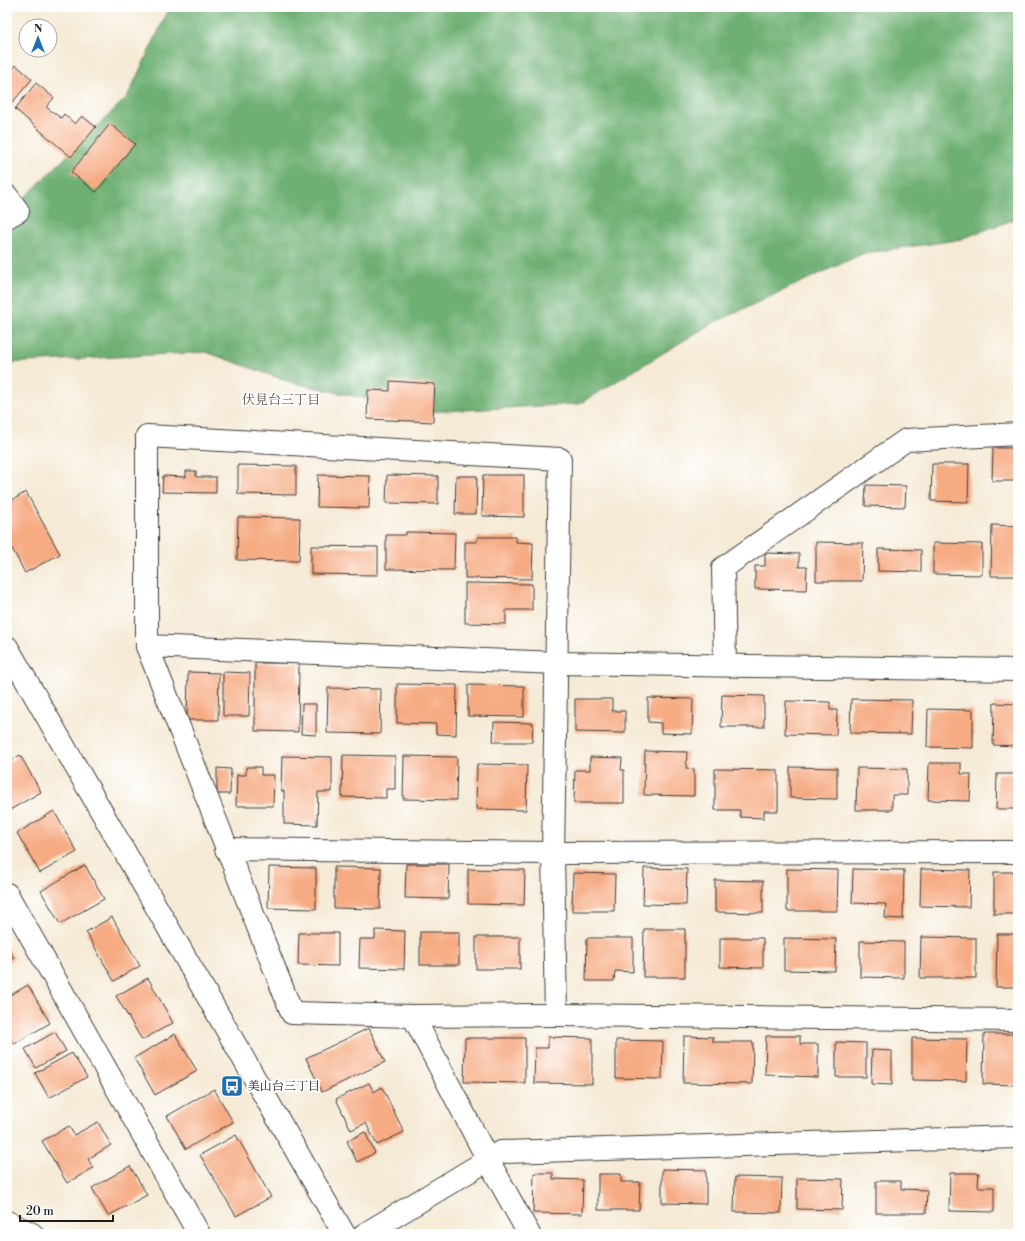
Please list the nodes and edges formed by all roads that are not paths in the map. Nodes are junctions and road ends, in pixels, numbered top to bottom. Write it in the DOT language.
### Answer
graph roads {
  1 [pos="7,196"];
  2 [pos="7,217"];
  3 [pos="1018,434"];
  4 [pos="147,646"];
  5 [pos="7,647"];
  6 [pos="556,663"];
  7 [pos="725,665"];
  8 [pos="1018,670"];
  9 [pos="226,849"];
  10 [pos="1018,852"];
  11 [pos="553,853"];
  12 [pos="7,894"];
  13 [pos="556,1015"];
  14 [pos="413,1016"];
  15 [pos="1018,1020"];
  16 [pos="1018,1138"];
  17 [pos="488,1160"];
  18 [pos="7,1222"];
  19 [pos="32,1234"];
  20 [pos="199,1234"];
  21 [pos="344,1234"];
  22 [pos="366,1234"];
  23 [pos="529,1234"];
  1 -- 2 [label="street"];
  3 -- 7 [label="street"];
  4 -- 6 [label="street"];
  4 -- 6 [label="street"];
  4 -- 9 [label="street"];
  5 -- 21 [label="street"];
  6 -- 7 [label="street"];
  6 -- 11 [label="street"];
  7 -- 8 [label="street"];
  9 -- 11 [label="street"];
  9 -- 14 [label="street"];
  10 -- 11 [label="street"];
  11 -- 13 [label="street"];
  12 -- 20 [label="street"];
  13 -- 14 [label="street"];
  13 -- 15 [label="street"];
  14 -- 17 [label="street"];
  16 -- 17 [label="street"];
  17 -- 22 [label="street"];
  17 -- 23 [label="street"];
  18 -- 19 [label="street"];
}
